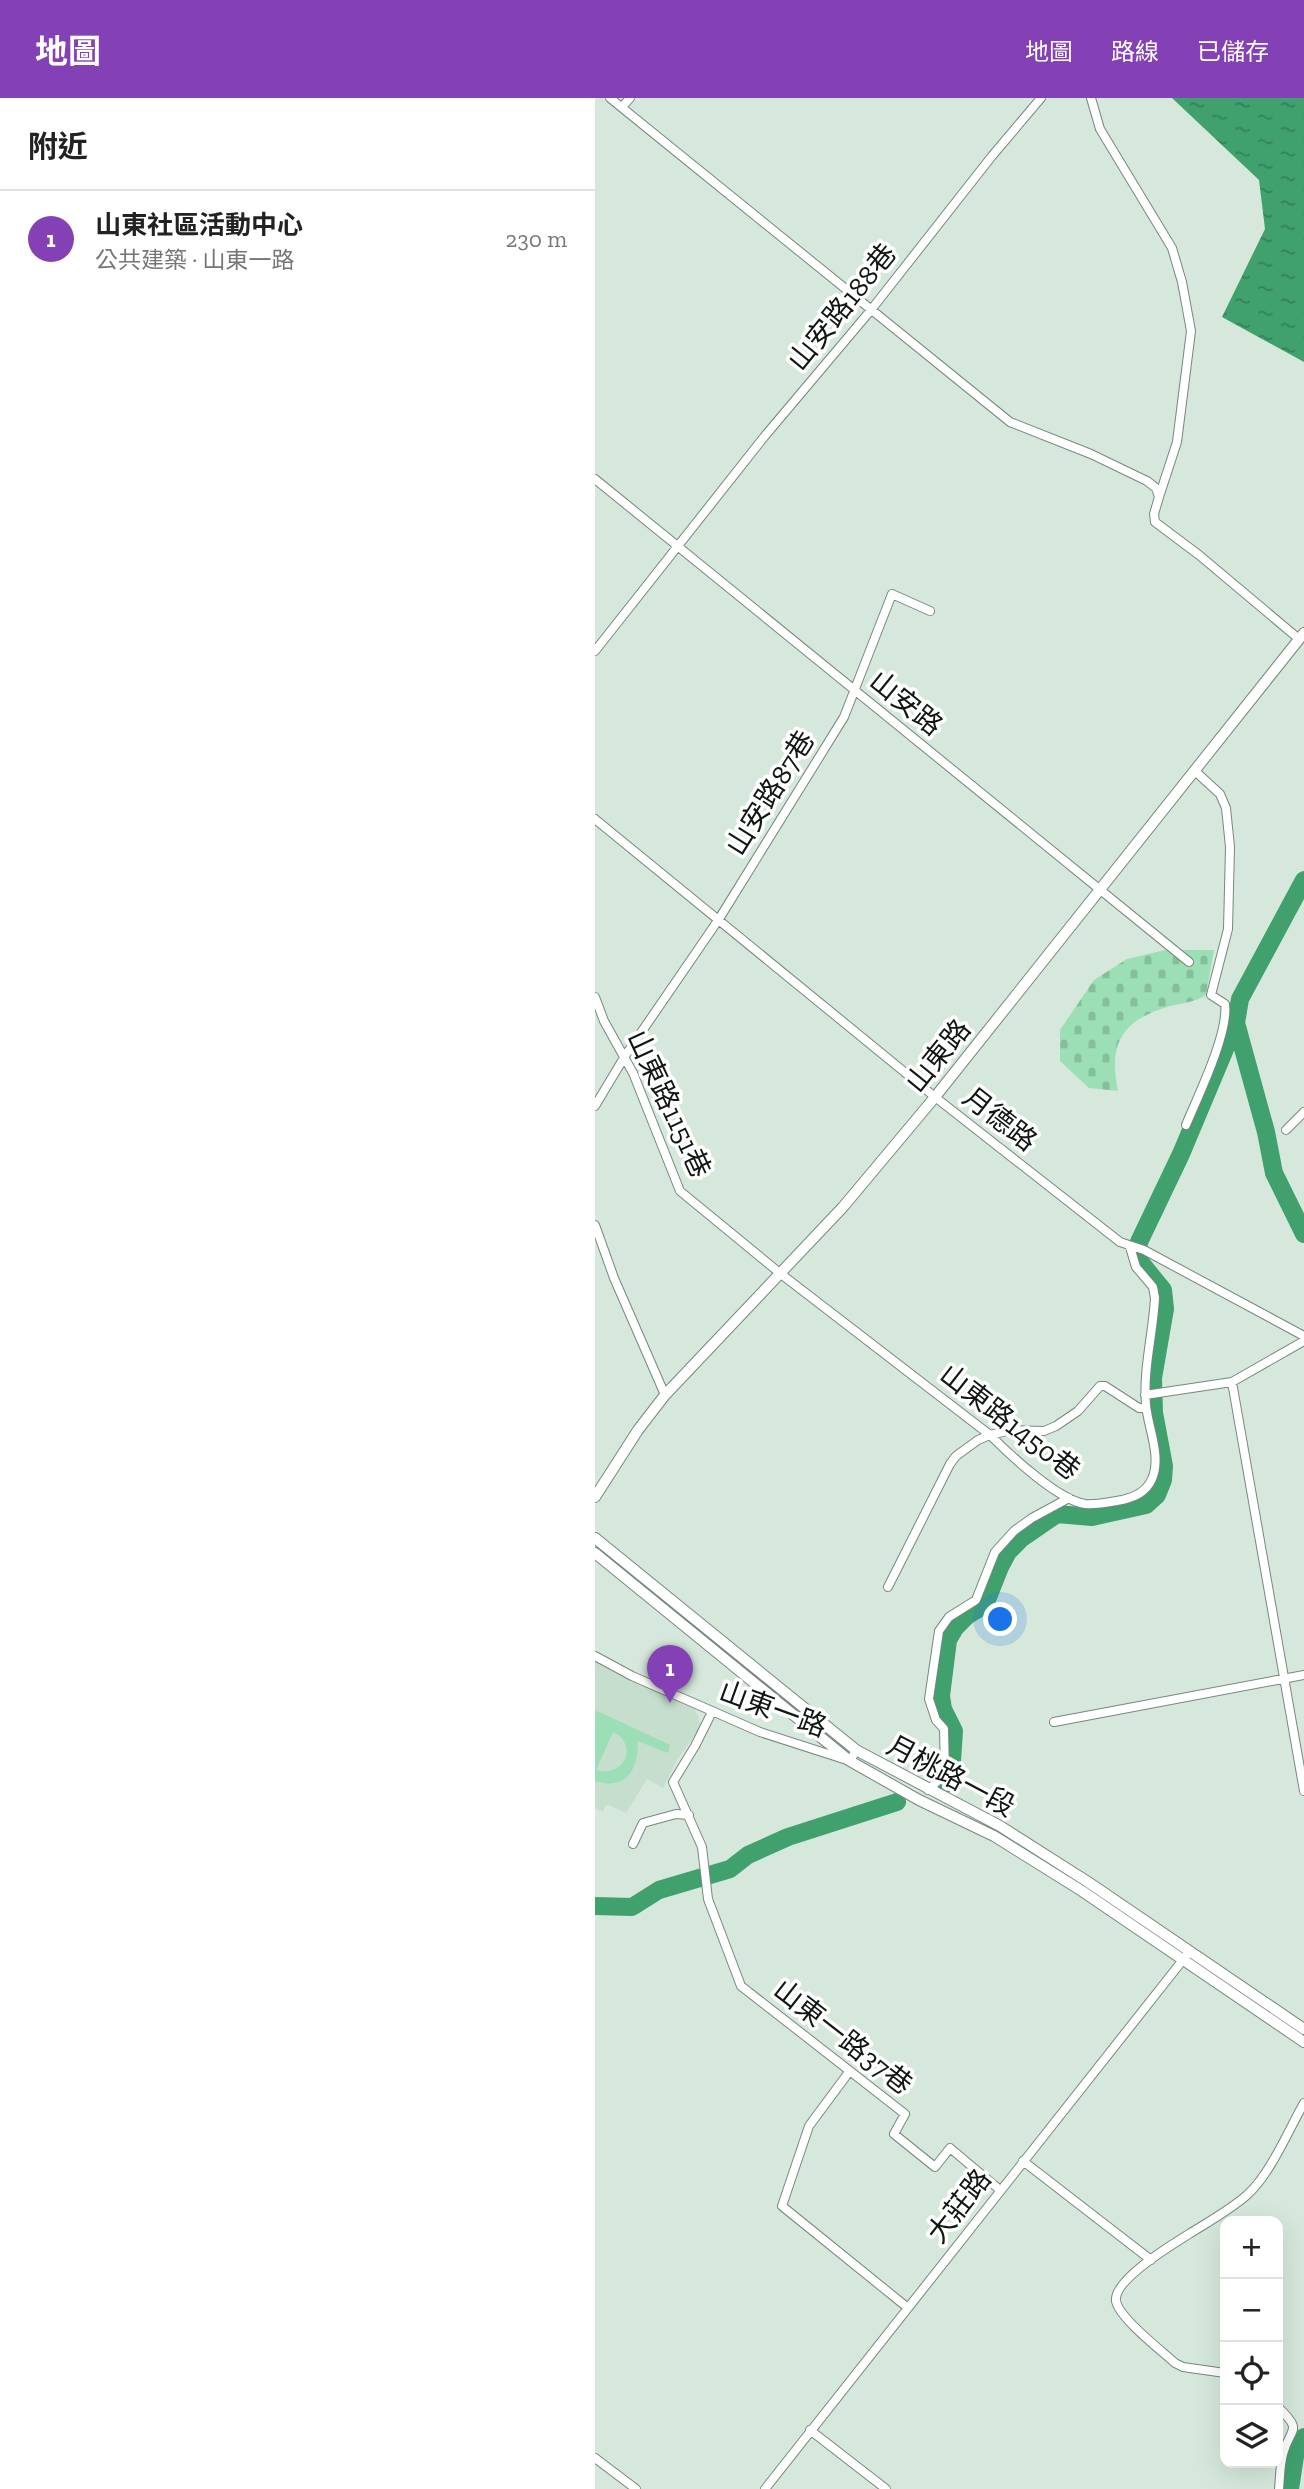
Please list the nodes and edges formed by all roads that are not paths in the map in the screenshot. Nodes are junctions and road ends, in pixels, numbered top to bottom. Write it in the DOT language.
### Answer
graph roads {
  1 [pos="610,98"];
  2 [pos="630,98"];
  3 [pos="1041,98"];
  4 [pos="1091,98"];
  5 [pos="622,107"];
  6 [pos="871,310"];
  7 [pos="595,479"];
  8 [pos="1159,497"];
  9 [pos="680,546"];
  10 [pos="930,611"];
  11 [pos="1301,636"];
  12 [pos="595,650"];
  13 [pos="854,689"];
  14 [pos="1195,771"];
  15 [pos="595,819"];
  16 [pos="1101,891"];
  17 [pos="719,919"];
  18 [pos="1189,962"];
  19 [pos="595,997"];
  20 [pos="625,1056"];
  21 [pos="935,1097"];
  22 [pos="595,1106"];
  23 [pos="1304,1112"];
  24 [pos="1187,1125"];
  25 [pos="1286,1130"];
  26 [pos="595,1225"];
  27 [pos="1130,1247"];
  28 [pos="781,1274"];
  29 [pos="1304,1339"];
  30 [pos="1232,1382"];
  31 [pos="665,1395"];
  32 [pos="1146,1395"];
  33 [pos="1146,1408"];
  34 [pos="990,1435"];
  35 [pos="595,1497"];
  36 [pos="1069,1498"];
  37 [pos="595,1538"];
  38 [pos="595,1553"];
  39 [pos="888,1587"];
  40 [pos="595,1656"];
  41 [pos="1304,1675"];
  42 [pos="1284,1679"];
  43 [pos="712,1712"];
  44 [pos="1054,1722"];
  45 [pos="856,1750"];
  46 [pos="850,1761"];
  47 [pos="928,1790"];
  48 [pos="1304,1791"];
  49 [pos="689,1815"];
  50 [pos="633,1843"];
  51 [pos="1085,1886"];
  52 [pos="1186,1956"];
  53 [pos="1304,2029"];
  54 [pos="1304,2042"];
  55 [pos="849,2072"];
  56 [pos="1304,2104"];
  57 [pos="1023,2161"];
  58 [pos="1000,2190"];
  59 [pos="1151,2260"];
  60 [pos="908,2308"];
  61 [pos="1220,2372"];
  62 [pos="1283,2411"];
  63 [pos="810,2430"];
  64 [pos="1283,2456"];
  65 [pos="595,2458"];
  66 [pos="1282,2468"];
  67 [pos="635,2489"];
  68 [pos="765,2489"];
  69 [pos="886,2489"];
  70 [pos="1279,2489"];
  1 -- 5 [label="street"];
  2 -- 5 [label="street"];
  3 -- 6 [label="street, 山安路188巷"];
  4 -- 8 [label="street"];
  5 -- 6 [label="street"];
  6 -- 8 [label="street"];
  6 -- 9 [label="street, 山安路188巷"];
  7 -- 9 [label="street, 山安路"];
  8 -- 11 [label="street"];
  9 -- 12 [label="street, 山安路188巷"];
  9 -- 13 [label="street, 山安路"];
  10 -- 13 [label="street, 山安路87巷"];
  11 -- 14 [label="street, 山東路"];
  13 -- 16 [label="street, 山安路"];
  13 -- 17 [label="street, 山安路87巷"];
  14 -- 16 [label="street, 山東路"];
  14 -- 24 [label="street"];
  15 -- 17 [label="street, 月德路"];
  16 -- 18 [label="street, 山安路"];
  16 -- 21 [label="street, 山東路"];
  17 -- 20 [label="street, 山安路87巷"];
  17 -- 21 [label="street, 月德路"];
  19 -- 20 [label="street, 山東路1151巷"];
  20 -- 22 [label="street, 山安路87巷"];
  20 -- 28 [label="street, 山東路1151巷"];
  21 -- 27 [label="street, 月德路"];
  21 -- 28 [label="street, 山東路"];
  23 -- 25 [label="street"];
  26 -- 31 [label="street"];
  27 -- 29 [label="street, 月德路"];
  27 -- 32 [label="street, 山東路1450巷"];
  28 -- 31 [label="street, 山東路"];
  28 -- 34 [label="street, 山東路1450巷"];
  29 -- 30 [label="street"];
  30 -- 32 [label="street"];
  30 -- 42 [label="street"];
  31 -- 35 [label="street, 山東路"];
  32 -- 33 [label="street, 山東路1450巷"];
  33 -- 34 [label="street"];
  33 -- 36 [label="street, 山東路1450巷"];
  34 -- 36 [label="street, 山東路1450巷"];
  34 -- 39 [label="street"];
  36 -- 47 [label="street"];
  37 -- 45 [label="street, 月桃路一段"];
  38 -- 46 [label="street, 月桃路一段"];
  40 -- 43 [label="street, 山東一路"];
  41 -- 42 [label="street"];
  42 -- 44 [label="street"];
  42 -- 48 [label="street"];
  43 -- 46 [label="street, 山東一路"];
  43 -- 49 [label="street"];
  45 -- 46 [label="street, 山東一路"];
  45 -- 47 [label="street, 月桃路一段"];
  46 -- 51 [label="street, 月桃路一段"];
  47 -- 51 [label="street, 月桃路一段"];
  49 -- 50 [label="street"];
  49 -- 55 [label="street, 山東一路37巷"];
  51 -- 52 [label="street, 月桃路一段"];
  52 -- 53 [label="street, 月桃路一段"];
  52 -- 54 [label="street, 月桃路一段"];
  52 -- 57 [label="street, 大莊路"];
  55 -- 58 [label="street, 山東一路37巷"];
  55 -- 60 [label="street"];
  56 -- 59 [label="street"];
  57 -- 58 [label="street, 大莊路"];
  57 -- 59 [label="street"];
  58 -- 60 [label="street, 大莊路"];
  59 -- 61 [label="street"];
  60 -- 63 [label="street, 大莊路"];
  62 -- 64 [label="street"];
  63 -- 68 [label="street, 大莊路"];
  63 -- 69 [label="street"];
  65 -- 67 [label="street"];
  66 -- 70 [label="street"];
}
